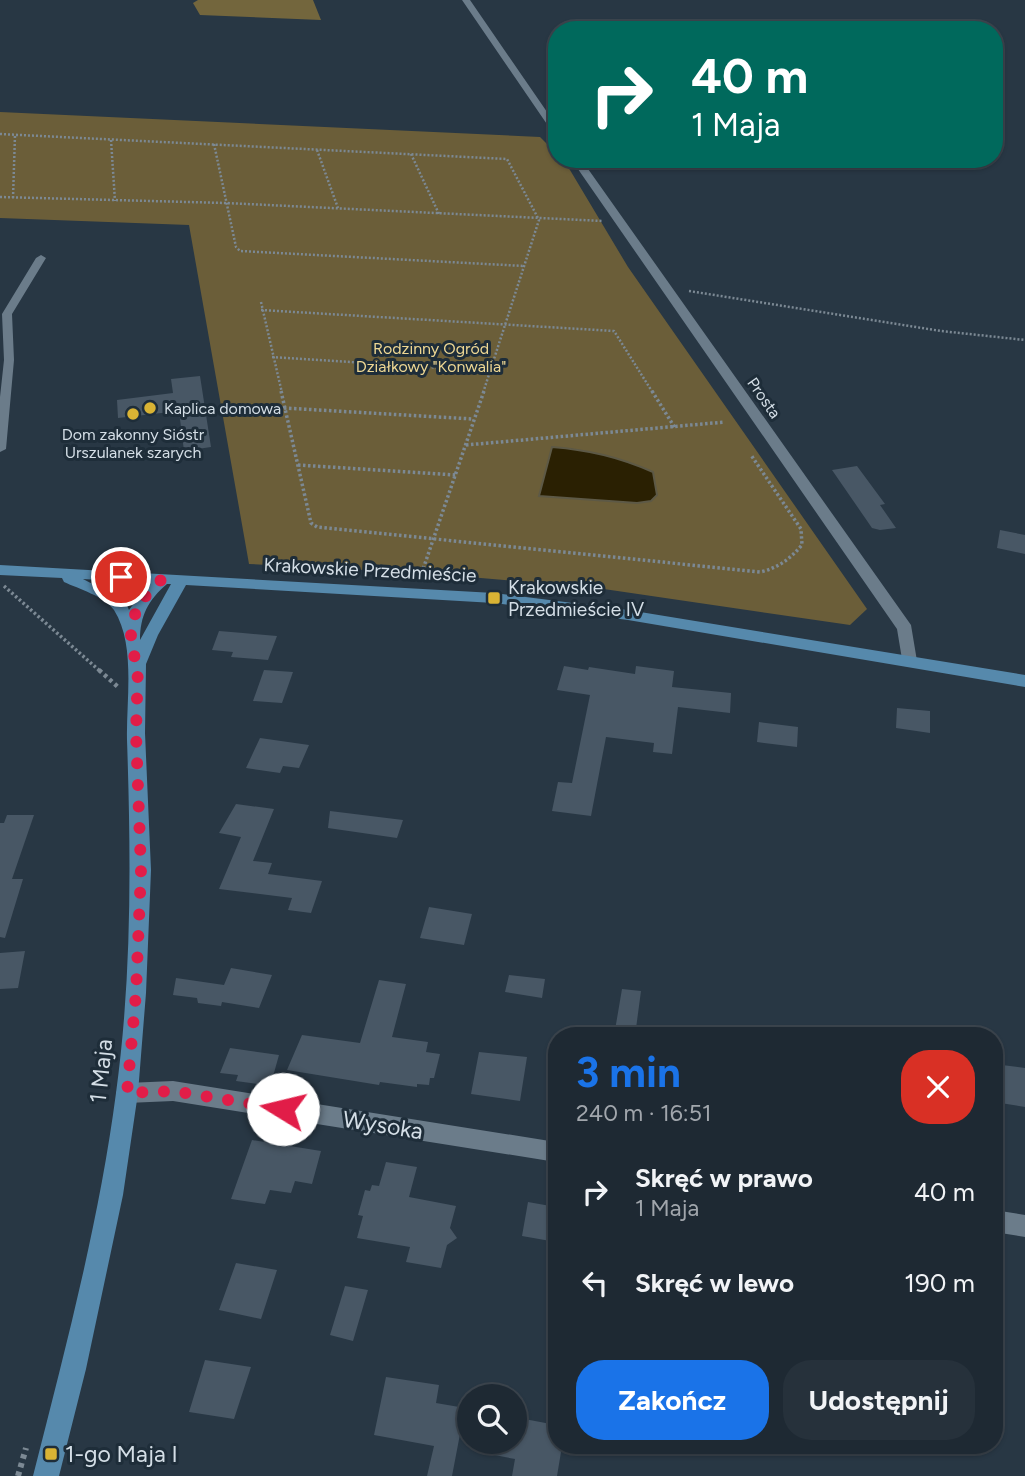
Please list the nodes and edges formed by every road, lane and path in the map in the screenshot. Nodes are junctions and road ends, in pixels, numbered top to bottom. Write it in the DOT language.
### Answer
graph roads {
  1 [pos="466,0"];
  2 [pos="548,119"];
  3 [pos="0,134"];
  4 [pos="15,135"];
  5 [pos="111,139"];
  6 [pos="214,144"];
  7 [pos="317,149"];
  8 [pos="411,154"];
  9 [pos="582,168"];
  10 [pos="0,197"];
  11 [pos="13,198"];
  12 [pos="115,201"];
  13 [pos="226,203"];
  14 [pos="338,208"];
  15 [pos="439,214"];
  16 [pos="539,220"];
  17 [pos="599,221"];
  18 [pos="41,258"];
  19 [pos="524,266"];
  20 [pos="667,291"];
  21 [pos="261,302"];
  22 [pos="261,310"];
  23 [pos="507,324"];
  24 [pos="1025,340"];
  25 [pos="272,357"];
  26 [pos="490,371"];
  27 [pos="284,408"];
  28 [pos="473,419"];
  29 [pos="725,422"];
  30 [pos="675,428"];
  31 [pos="466,446"];
  32 [pos="0,449"];
  33 [pos="751,456"];
  34 [pos="298,465"];
  35 [pos="456,475"];
  36 [pos="434,537"];
  37 [pos="0,570"];
  38 [pos="422,573"];
  39 [pos="57,574"];
  40 [pos="162,579"];
  41 [pos="181,580"];
  42 [pos="0,585"];
  43 [pos="131,629"];
  44 [pos="909,661"];
  45 [pos="138,664"];
  46 [pos="1025,681"];
  47 [pos="121,699"];
  48 [pos="127,1093"];
  49 [pos="548,1151"];
  50 [pos="1003,1222"];
  51 [pos="1025,1226"];
  52 [pos="29,1436"];
  53 [pos="18,1476"];
  54 [pos="46,1476"];
  1 -- 2 [label="street"];
  3 -- 4 [label="path"];
  4 -- 5 [label="path"];
  4 -- 11 [label="path"];
  5 -- 6 [label="path"];
  5 -- 12 [label="path"];
  6 -- 7 [label="path"];
  6 -- 13 [label="path"];
  7 -- 8 [label="path"];
  7 -- 14 [label="path"];
  8 -- 15 [label="path"];
  8 -- 16 [label="path"];
  9 -- 20 [label="street, Prosta"];
  10 -- 11 [label="path"];
  11 -- 12 [label="path"];
  12 -- 13 [label="path"];
  13 -- 14 [label="path"];
  13 -- 19 [label="path"];
  14 -- 15 [label="path"];
  15 -- 16 [label="path"];
  16 -- 17 [label="path"];
  16 -- 19 [label="path"];
  18 -- 32 [label="lane"];
  19 -- 23 [label="path"];
  20 -- 24 [label="path"];
  20 -- 44 [label="street, Prosta"];
  21 -- 22 [label="path"];
  22 -- 23 [label="path"];
  22 -- 25 [label="path"];
  23 -- 26 [label="path"];
  23 -- 30 [label="path"];
  25 -- 26 [label="path"];
  25 -- 27 [label="path"];
  26 -- 28 [label="path"];
  27 -- 28 [label="path"];
  27 -- 34 [label="path"];
  28 -- 31 [label="path"];
  29 -- 30 [label="path"];
  30 -- 31 [label="path"];
  31 -- 35 [label="path"];
  33 -- 36 [label="path"];
  34 -- 35 [label="path"];
  34 -- 36 [label="path"];
  35 -- 36 [label="path"];
  36 -- 38 [label="path"];
  37 -- 39 [label="main road, Krakowskie Przedmieście"];
  39 -- 40 [label="main road, Krakowskie Przedmieście"];
  39 -- 43 [label="main road, 1 Maja"];
  40 -- 41 [label="main road, Krakowskie Przedmieście"];
  40 -- 43 [label="main road"];
  41 -- 44 [label="main road, Krakowskie Przedmieście"];
  41 -- 45 [label="main road, 1 Maja"];
  42 -- 47 [label="path"];
  43 -- 45 [label="main road, 1 Maja"];
  44 -- 46 [label="main road, Krakowskie Przedmieście"];
  45 -- 48 [label="main road, 1 Maja"];
  48 -- 49 [label="street, Wysoka"];
  48 -- 54 [label="main road, 1 Maja"];
  50 -- 51 [label="street"];
  52 -- 53 [label="path"];
}
